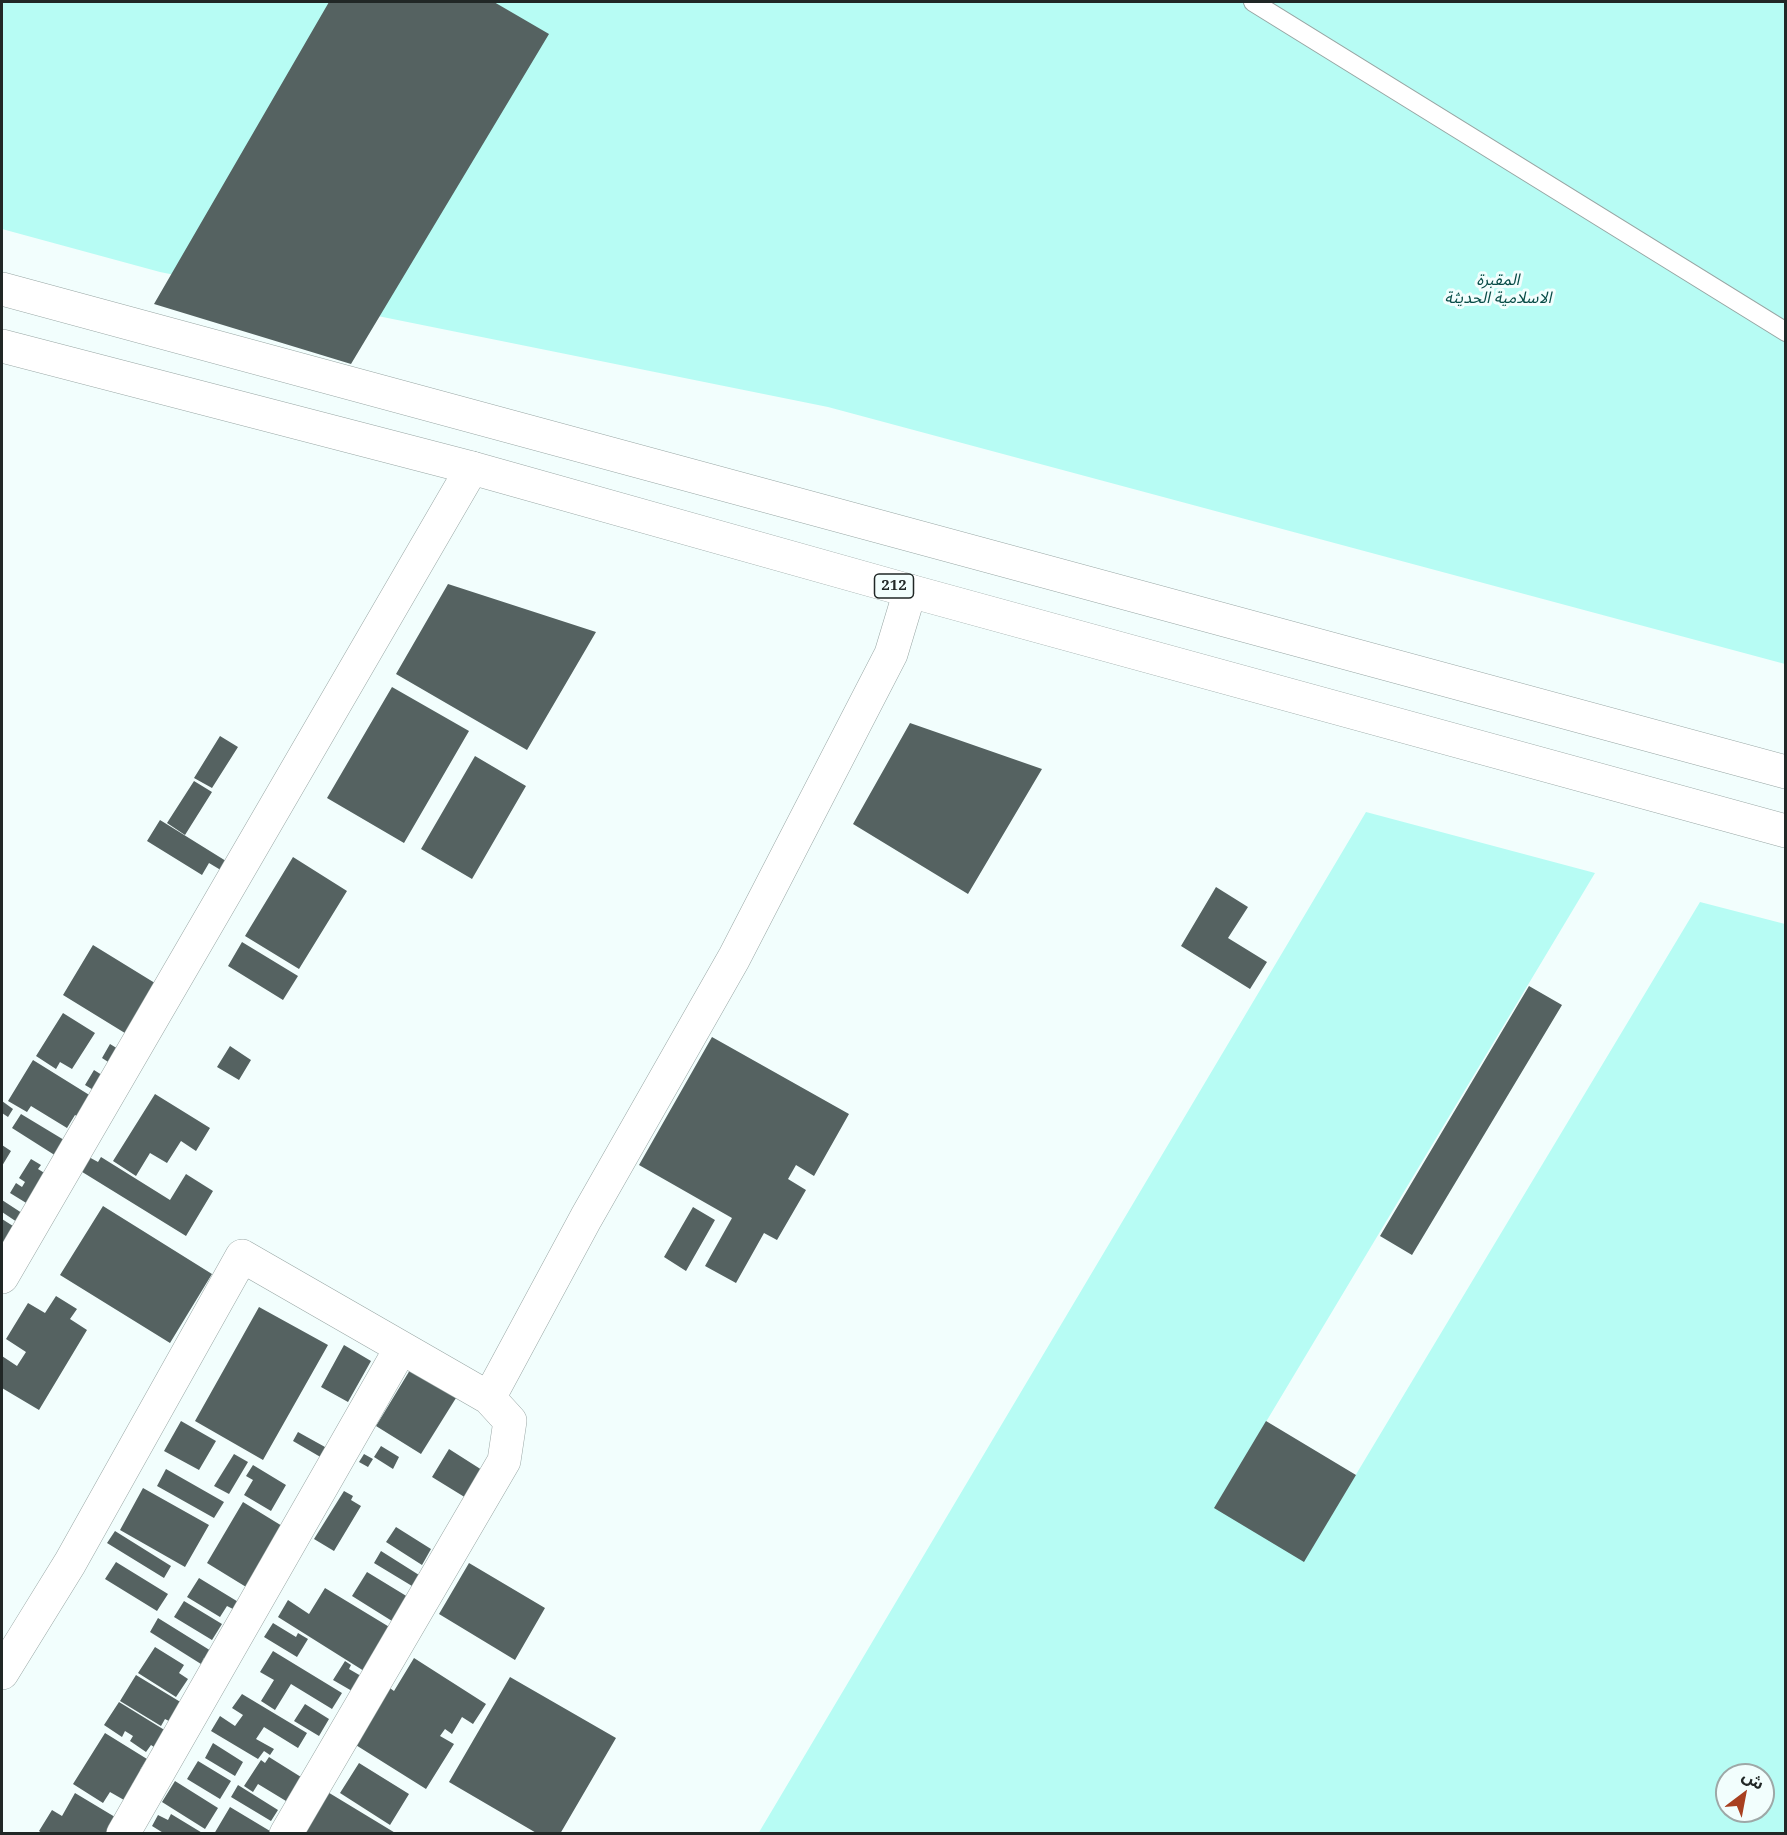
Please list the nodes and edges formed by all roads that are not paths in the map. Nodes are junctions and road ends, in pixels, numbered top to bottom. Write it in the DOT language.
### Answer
graph roads {
  1 [pos="1253,2"];
  2 [pos="2,289"];
  3 [pos="1785,332"];
  4 [pos="2,346"];
  5 [pos="472,468"];
  6 [pos="910,591"];
  7 [pos="1785,772"];
  8 [pos="1785,831"];
  9 [pos="2,1277"];
  10 [pos="401,1348"];
  11 [pos="489,1398"];
  12 [pos="2,1673"];
  13 [pos="123,1833"];
  14 [pos="286,1833"];
  1 -- 3 [label="lane"];
  2 -- 7 [label="main road"];
  4 -- 5 [label="main road, 212"];
  5 -- 6 [label="main road, 212"];
  5 -- 9 [label="main road"];
  6 -- 8 [label="main road, 212"];
  6 -- 11 [label="main road"];
  10 -- 11 [label="main road"];
  10 -- 12 [label="main road"];
  10 -- 13 [label="main road"];
  11 -- 14 [label="main road"];
}
